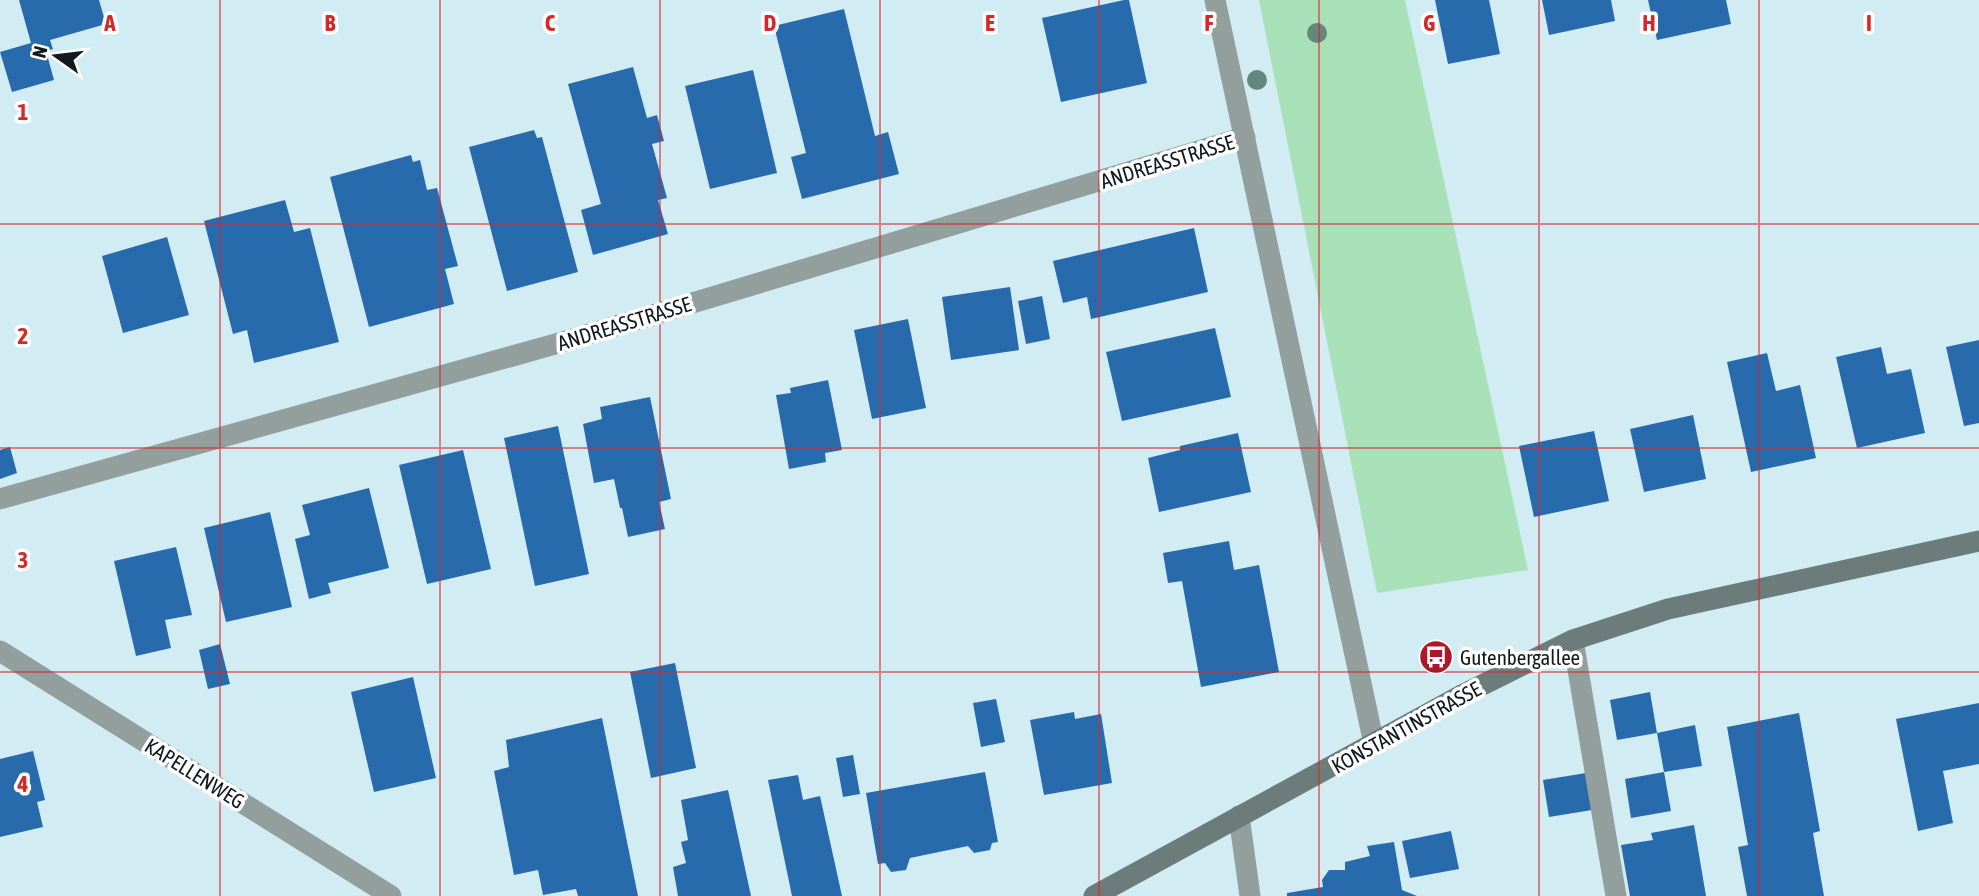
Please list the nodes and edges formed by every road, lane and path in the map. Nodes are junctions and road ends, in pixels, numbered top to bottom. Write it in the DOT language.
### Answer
graph roads {
  1 [pos="1216,0"];
  2 [pos="1245,137"];
  3 [pos="0,499"];
  4 [pos="1979,541"];
  5 [pos="1573,640"];
  6 [pos="0,651"];
  7 [pos="1374,744"];
  8 [pos="1239,816"];
  9 [pos="391,896"];
  10 [pos="1094,896"];
  11 [pos="1250,896"];
  12 [pos="1616,896"];
  1 -- 2 [label="street"];
  2 -- 3 [label="street, ANDREASSTRASSE"];
  2 -- 7 [label="street"];
  4 -- 5 [label="main road, KONSTANTINSTRASSE"];
  5 -- 7 [label="main road, KONSTANTINSTRASSE"];
  5 -- 12 [label="street"];
  6 -- 9 [label="street, KAPELLENWEG"];
  7 -- 8 [label="main road, KONSTANTINSTRASSE"];
  8 -- 10 [label="main road, KONSTANTINSTRASSE"];
  8 -- 11 [label="street"];
}
